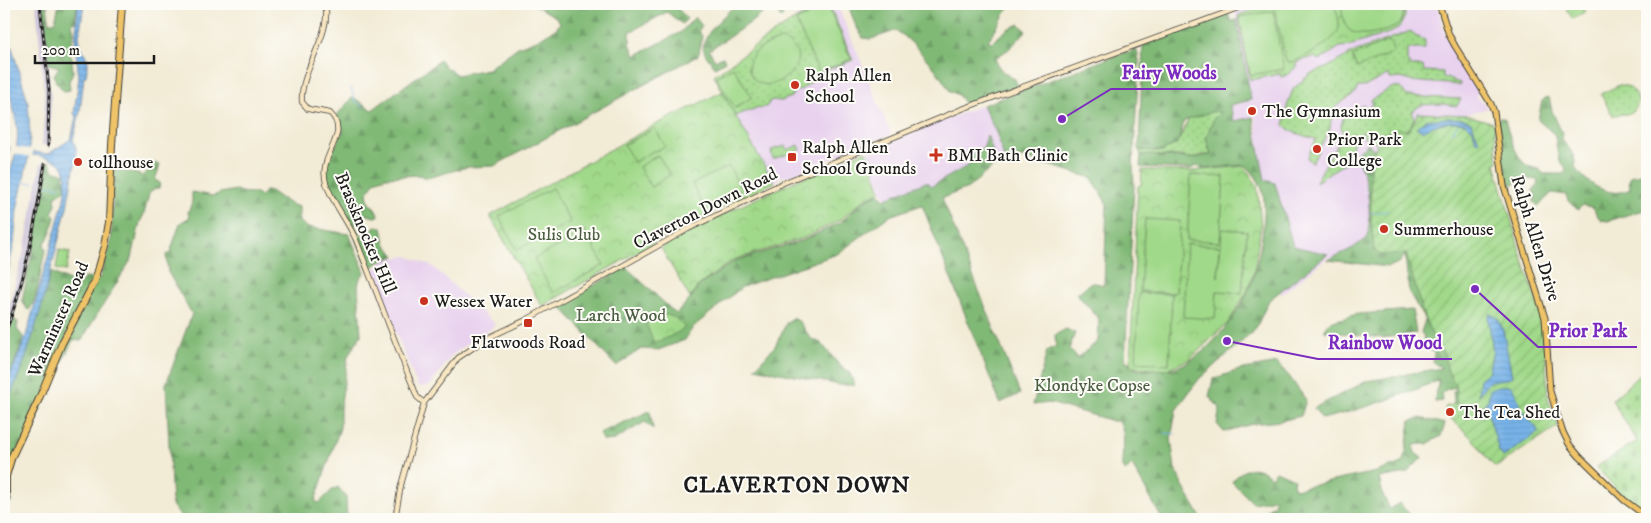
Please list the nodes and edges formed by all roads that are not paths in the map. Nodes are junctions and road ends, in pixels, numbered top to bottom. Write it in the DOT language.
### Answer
graph roads {
  1 [pos="122,4"];
  2 [pos="325,4"];
  3 [pos="1249,4"];
  4 [pos="1439,4"];
  5 [pos="424,403"];
  6 [pos="1647,517"];
  7 [pos="6,519"];
  8 [pos="395,519"];
  1 -- 7 [label="highway, Warminster Road"];
  2 -- 5 [label="street, Brassknocker Hill"];
  3 -- 5 [label="street, Claverton Down Road"];
  4 -- 6 [label="main road, Ralph Allen Drive"];
  5 -- 8 [label="street, Claverton Down Road"];
}
